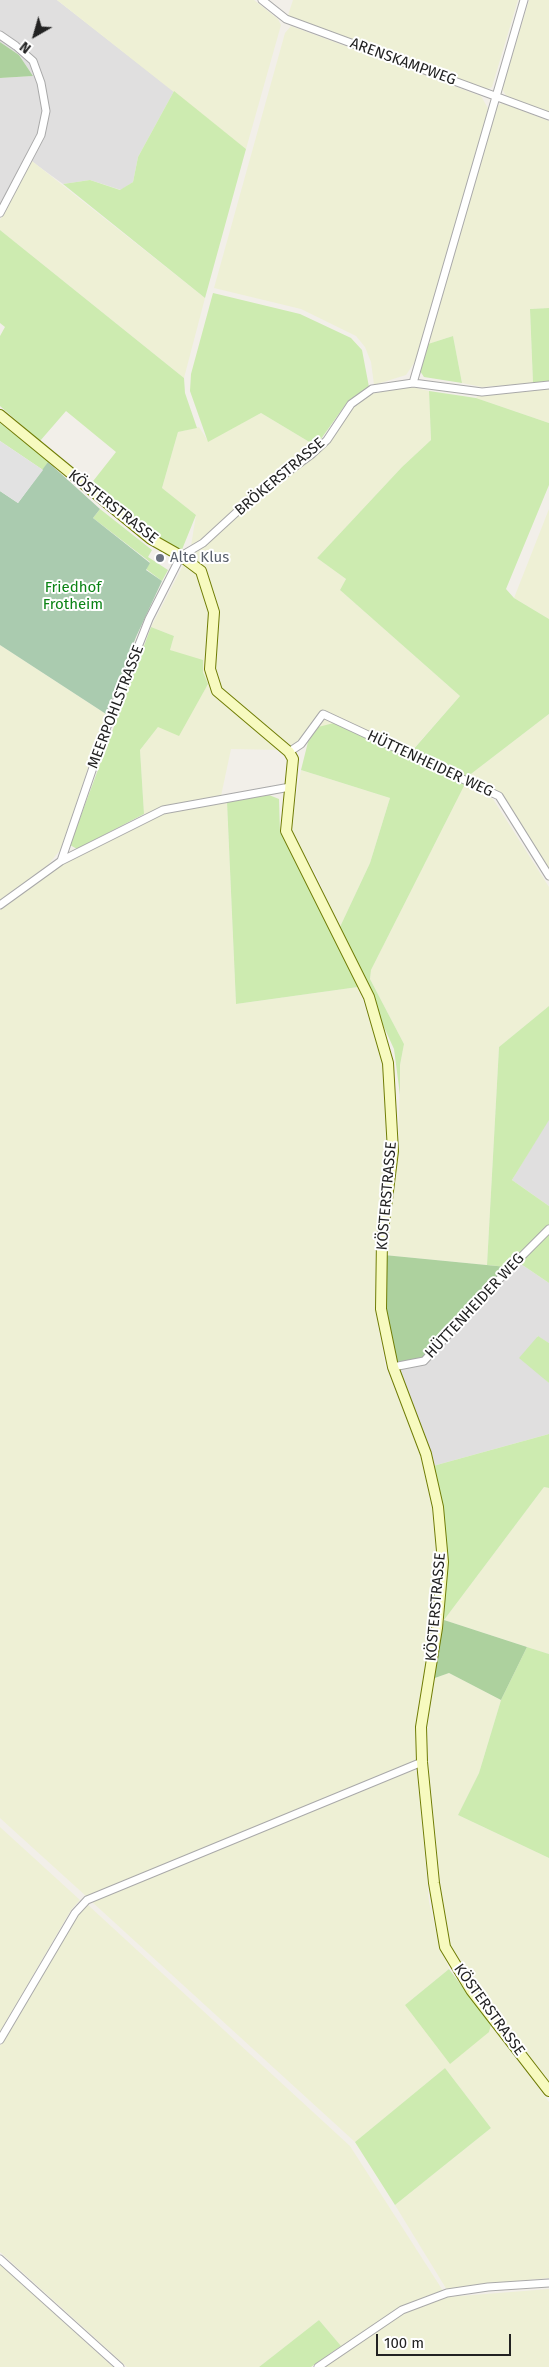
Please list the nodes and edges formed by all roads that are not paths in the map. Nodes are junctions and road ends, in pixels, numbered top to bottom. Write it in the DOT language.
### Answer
graph roads {
  1 [pos="262,0"];
  2 [pos="524,0"];
  3 [pos="0,35"];
  4 [pos="496,97"];
  5 [pos="549,116"];
  6 [pos="0,213"];
  7 [pos="413,382"];
  8 [pos="549,385"];
  9 [pos="0,415"];
  10 [pos="181,556"];
  11 [pos="289,752"];
  12 [pos="290,787"];
  13 [pos="60,861"];
  14 [pos="549,876"];
  15 [pos="0,905"];
  16 [pos="549,1228"];
  17 [pos="393,1366"];
  18 [pos="422,1762"];
  19 [pos="0,2040"];
  20 [pos="549,2091"];
  21 [pos="0,2259"];
  22 [pos="549,2283"];
  23 [pos="120,2367"];
  24 [pos="318,2367"];
  1 -- 4 [label="street, ARENSKAMPWEG"];
  2 -- 4 [label="street"];
  3 -- 6 [label="street"];
  4 -- 5 [label="street, ARENSKAMPWEG"];
  4 -- 7 [label="street"];
  7 -- 8 [label="street, BRÖKERSTRASSE"];
  7 -- 10 [label="street, BRÖKERSTRASSE"];
  9 -- 10 [label="main road, KÖSTERSTRASSE"];
  10 -- 11 [label="main road, KÖSTERSTRASSE"];
  10 -- 13 [label="street, MEERPOHLSTRASSE"];
  11 -- 12 [label="main road, KÖSTERSTRASSE"];
  11 -- 14 [label="street, HÜTTENHEIDER WEG"];
  12 -- 13 [label="street"];
  12 -- 17 [label="main road, KÖSTERSTRASSE"];
  13 -- 15 [label="street"];
  16 -- 17 [label="street, HÜTTENHEIDER WEG"];
  17 -- 18 [label="main road, KÖSTERSTRASSE"];
  18 -- 19 [label="street"];
  18 -- 20 [label="main road, KÖSTERSTRASSE"];
  21 -- 23 [label="street"];
  22 -- 24 [label="street"];
}
